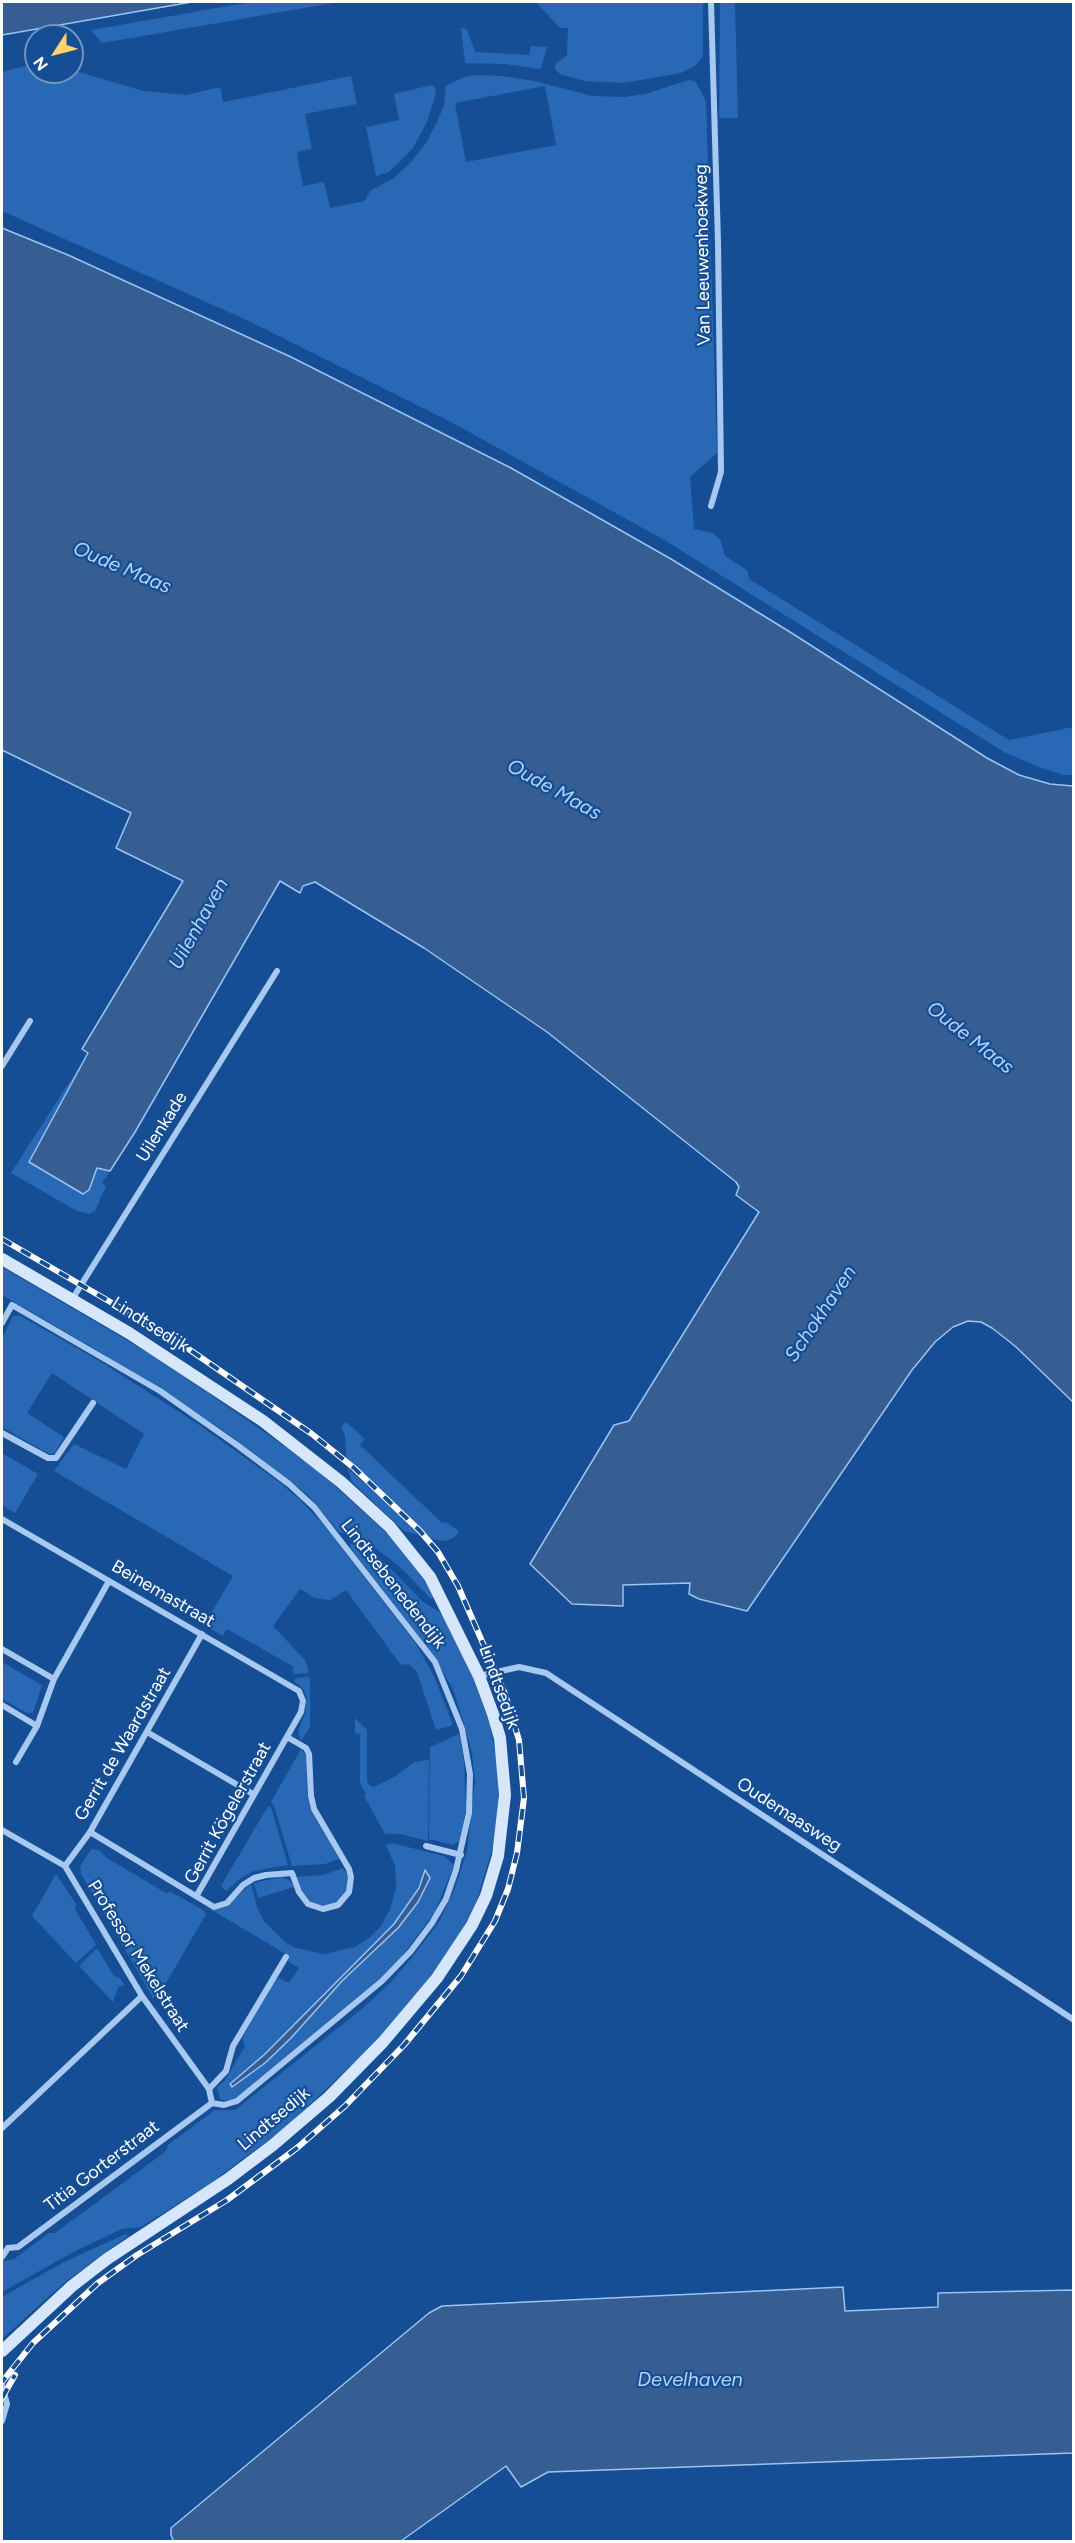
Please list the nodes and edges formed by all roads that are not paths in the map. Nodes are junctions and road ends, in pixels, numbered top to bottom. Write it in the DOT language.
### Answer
graph roads {
  1 [pos="711,2"];
  2 [pos="711,506"];
  3 [pos="277,971"];
  4 [pos="30,1021"];
  5 [pos="2,1065"];
  6 [pos="2,1259"];
  7 [pos="73,1299"];
  8 [pos="2,1323"];
  9 [pos="93,1403"];
  10 [pos="2,1433"];
  11 [pos="2,1519"];
  12 [pos="109,1581"];
  13 [pos="202,1634"];
  14 [pos="2,1649"];
  15 [pos="479,1676"];
  16 [pos="54,1679"];
  17 [pos="303,1701"];
  18 [pos="2,1706"];
  19 [pos="37,1726"];
  20 [pos="147,1732"];
  21 [pos="287,1737"];
  22 [pos="16,1762"];
  23 [pos="253,1794"];
  24 [pos="2,1830"];
  25 [pos="90,1832"];
  26 [pos="426,1846"];
  27 [pos="461,1855"];
  28 [pos="65,1866"];
  29 [pos="197,1895"];
  30 [pos="286,1957"];
  31 [pos="142,1996"];
  32 [pos="1074,2020"];
  33 [pos="209,2089"];
  34 [pos="212,2103"];
  35 [pos="2,2128"];
  36 [pos="2,2243"];
  37 [pos="8,2248"];
  38 [pos="2,2257"];
  39 [pos="2,2351"];
  40 [pos="2,2385"];
  41 [pos="2,2421"];
  1 -- 2 [label="street, Van Leeuwenhoekweg"];
  3 -- 7 [label="street, Uilenkade"];
  4 -- 5 [label="street"];
  6 -- 7 [label="main road, Lindtsedijk"];
  7 -- 15 [label="main road, Lindtsedijk"];
  8 -- 27 [label="street, Lindtsebenedendijk"];
  9 -- 10 [label="street"];
  11 -- 12 [label="street, Beinemastraat"];
  12 -- 13 [label="street, Beinemastraat"];
  12 -- 16 [label="street"];
  13 -- 17 [label="street, Beinemastraat"];
  13 -- 20 [label="street, Gerrit de Waardstraat"];
  14 -- 16 [label="street"];
  15 -- 32 [label="street, Oudemaasweg"];
  15 -- 39 [label="main road, Lindtsedijk"];
  16 -- 19 [label="street"];
  17 -- 21 [label="street, Gerrit Kögelerstraat"];
  18 -- 19 [label="street"];
  19 -- 22 [label="street"];
  20 -- 23 [label="street"];
  20 -- 25 [label="street, Gerrit de Waardstraat"];
  21 -- 23 [label="street, Gerrit Kögelerstraat"];
  21 -- 29 [label="street, Gerrit Kögelerstraat"];
  23 -- 29 [label="street, Gerrit Kögelerstraat"];
  24 -- 28 [label="street"];
  25 -- 28 [label="street, Gerrit de Waardstraat"];
  25 -- 29 [label="street"];
  26 -- 27 [label="street"];
  27 -- 34 [label="street, Lindtsebenedendijk"];
  28 -- 31 [label="street, Professor Mekelstraat"];
  30 -- 33 [label="street"];
  31 -- 33 [label="street, Professor Mekelstraat"];
  31 -- 35 [label="street"];
  33 -- 34 [label="street, Professor Mekelstraat"];
  34 -- 37 [label="street, Titia Gorterstraat"];
  36 -- 37 [label="street"];
  37 -- 38 [label="street"];
  40 -- 41 [label="street"];
}
